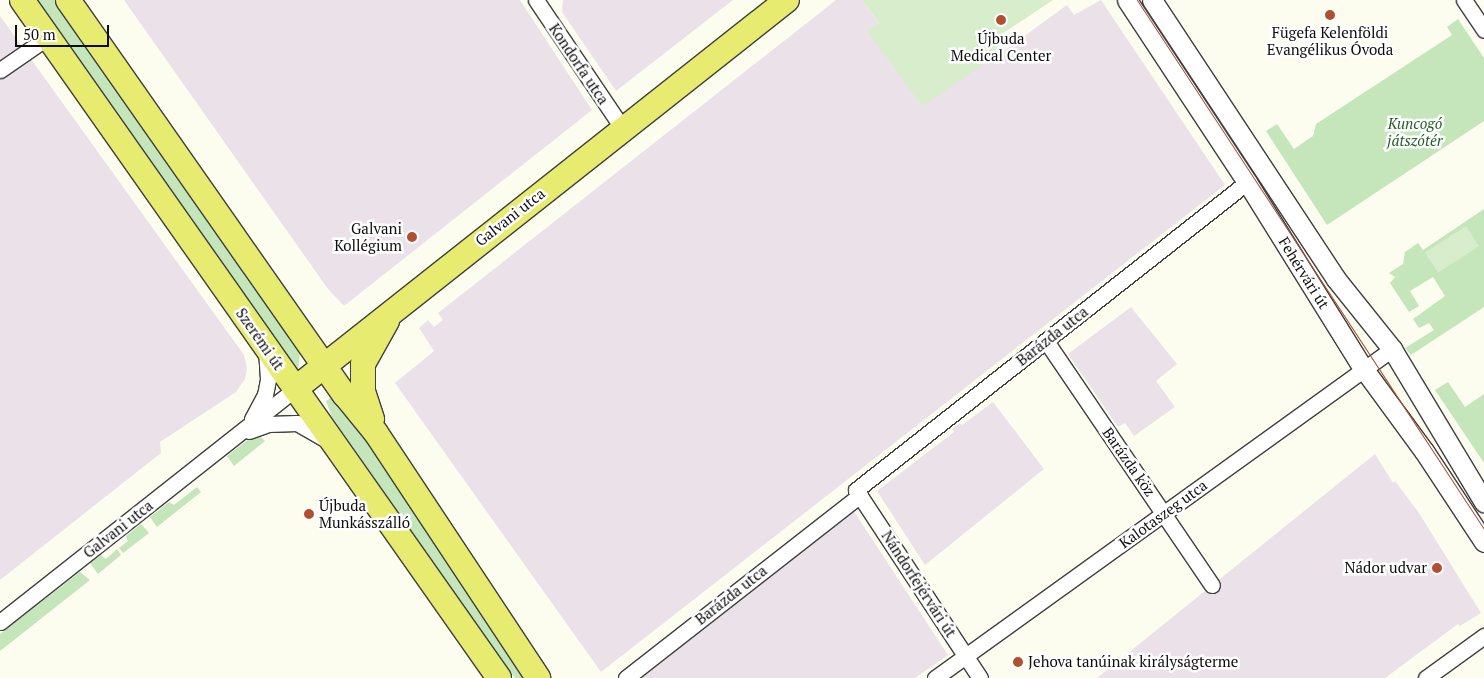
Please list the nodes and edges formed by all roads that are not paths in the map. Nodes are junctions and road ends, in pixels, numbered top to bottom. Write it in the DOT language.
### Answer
graph roads {
  1 [pos="22,0"];
  2 [pos="68,0"];
  3 [pos="536,0"];
  4 [pos="787,0"];
  5 [pos="1127,0"];
  6 [pos="1152,0"];
  7 [pos="1471,2"];
  8 [pos="1484,30"];
  9 [pos="48,37"];
  10 [pos="0,70"];
  11 [pos="623,129"];
  12 [pos="1247,182"];
  13 [pos="402,302"];
  14 [pos="1046,341"];
  15 [pos="264,344"];
  16 [pos="1392,350"];
  17 [pos="324,364"];
  18 [pos="1363,368"];
  19 [pos="296,389"];
  20 [pos="376,433"];
  21 [pos="236,437"];
  22 [pos="337,449"];
  23 [pos="858,493"];
  24 [pos="1484,502"];
  25 [pos="1164,513"];
  26 [pos="1484,542"];
  27 [pos="1212,584"];
  28 [pos="0,622"];
  29 [pos="1484,636"];
  30 [pos="966,656"];
  31 [pos="499,678"];
  32 [pos="538,678"];
  33 [pos="626,678"];
  34 [pos="935,678"];
  35 [pos="980,678"];
  36 [pos="1426,678"];
  1 -- 9 [label="main road, Szerémi út"];
  2 -- 17 [label="main road"];
  3 -- 11 [label="street, Kondorfa utca"];
  4 -- 11 [label="main road, Galvani utca"];
  5 -- 12 [label="street, Fehérvári út"];
  6 -- 16 [label="street, Fehérvári út"];
  7 -- 8 [label="street"];
  9 -- 10 [label="street"];
  9 -- 15 [label="main road, Szerémi út"];
  11 -- 13 [label="main road, Galvani utca"];
  12 -- 14 [label="street, Barázda utca"];
  12 -- 18 [label="street, Fehérvári út"];
  13 -- 17 [label="main road, Galvani utca"];
  13 -- 20 [label="main road"];
  14 -- 23 [label="street, Barázda utca"];
  14 -- 25 [label="street, Barázda köz"];
  15 -- 19 [label="main road, Szerémi út"];
  15 -- 21 [label="street, Galvani utca"];
  16 -- 18 [label="street, Kalotaszeg utca"];
  16 -- 24 [label="street, Fehérvári út"];
  17 -- 19 [label="main road, Galvani utca"];
  17 -- 20 [label="main road"];
  18 -- 25 [label="street, Kalotaszeg utca"];
  18 -- 26 [label="street, Fehérvári út"];
  19 -- 21 [label="street, Galvani utca"];
  19 -- 22 [label="main road, Szerémi út"];
  20 -- 32 [label="main road"];
  21 -- 22 [label="street, Galvani utca"];
  21 -- 28 [label="street, Galvani utca"];
  22 -- 31 [label="main road, Szerémi út"];
  23 -- 30 [label="street, Nándorfejérvári út"];
  23 -- 33 [label="street, Barázda utca"];
  25 -- 27 [label="street, Barázda köz"];
  25 -- 30 [label="street, Kalotaszeg utca"];
  29 -- 36 [label="street"];
  30 -- 34 [label="street, Kalotaszeg utca"];
  30 -- 35 [label="street, Nándorfejérvári út"];
}
